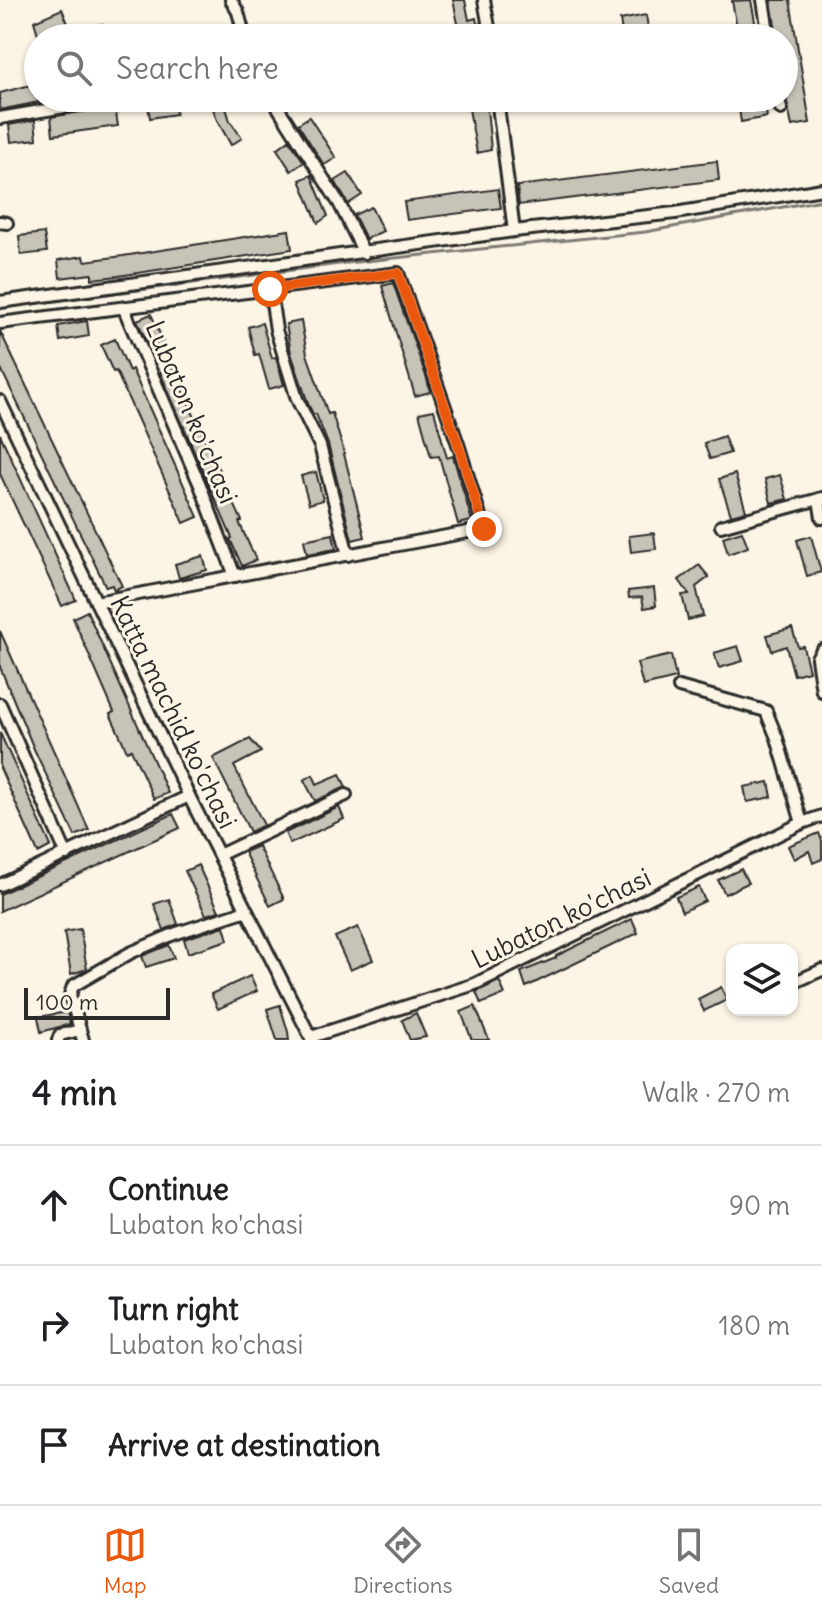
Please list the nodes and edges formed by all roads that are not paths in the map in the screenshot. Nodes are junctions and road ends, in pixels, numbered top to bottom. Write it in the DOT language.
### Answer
graph roads {
  1 [pos="231,0"];
  2 [pos="484,0"];
  3 [pos="763,0"];
  4 [pos="241,24"];
  5 [pos="488,24"];
  6 [pos="767,24"];
  7 [pos="35,112"];
  8 [pos="281,112"];
  9 [pos="499,112"];
  10 [pos="0,118"];
  11 [pos="822,189"];
  12 [pos="514,231"];
  13 [pos="364,253"];
  14 [pos="270,289"];
  15 [pos="0,302"];
  16 [pos="124,309"];
  17 [pos="0,323"];
  18 [pos="0,401"];
  19 [pos="820,498"];
  20 [pos="822,518"];
  21 [pos="721,526"];
  22 [pos="348,555"];
  23 [pos="235,576"];
  24 [pos="96,602"];
  25 [pos="822,650"];
  26 [pos="679,687"];
  27 [pos="822,691"];
  28 [pos="0,704"];
  29 [pos="346,795"];
  30 [pos="189,796"];
  31 [pos="822,816"];
  32 [pos="802,823"];
  33 [pos="67,855"];
  34 [pos="219,855"];
  35 [pos="0,885"];
  36 [pos="247,910"];
  37 [pos="822,970"];
  38 [pos="798,981"];
  39 [pos="82,1035"];
  40 [pos="311,1039"];
  41 [pos="58,1040"];
  1 -- 4 [label="street"];
  2 -- 5 [label="street"];
  3 -- 6 [label="street"];
  7 -- 10 [label="street"];
  8 -- 13 [label="street"];
  9 -- 12 [label="street"];
  11 -- 12 [label="street"];
  12 -- 13 [label="street"];
  13 -- 15 [label="street"];
  14 -- 16 [label="street, Lubaton ko'chasi"];
  14 -- 22 [label="street"];
  14 -- 22 [label="street, Lubaton ko'chasi"];
  16 -- 17 [label="street, Lubaton ko'chasi"];
  16 -- 23 [label="street, Lubaton ko'chasi"];
  18 -- 24 [label="street, Katta machid ko'chasi"];
  19 -- 20 [label="street"];
  19 -- 21 [label="street"];
  22 -- 23 [label="street"];
  23 -- 24 [label="street"];
  24 -- 30 [label="street, Katta machid ko'chasi"];
  25 -- 27 [label="street"];
  26 -- 32 [label="street"];
  28 -- 33 [label="street"];
  29 -- 34 [label="street"];
  30 -- 33 [label="street"];
  30 -- 34 [label="street, Katta machid ko'chasi"];
  31 -- 32 [label="street, Lubaton ko'chasi"];
  32 -- 40 [label="street, Lubaton ko'chasi"];
  33 -- 35 [label="street"];
  34 -- 36 [label="street, Katta machid ko'chasi"];
  36 -- 39 [label="street"];
  36 -- 40 [label="street, Katta machid ko'chasi"];
  37 -- 38 [label="street"];
  39 -- 41 [label="street"];
}
